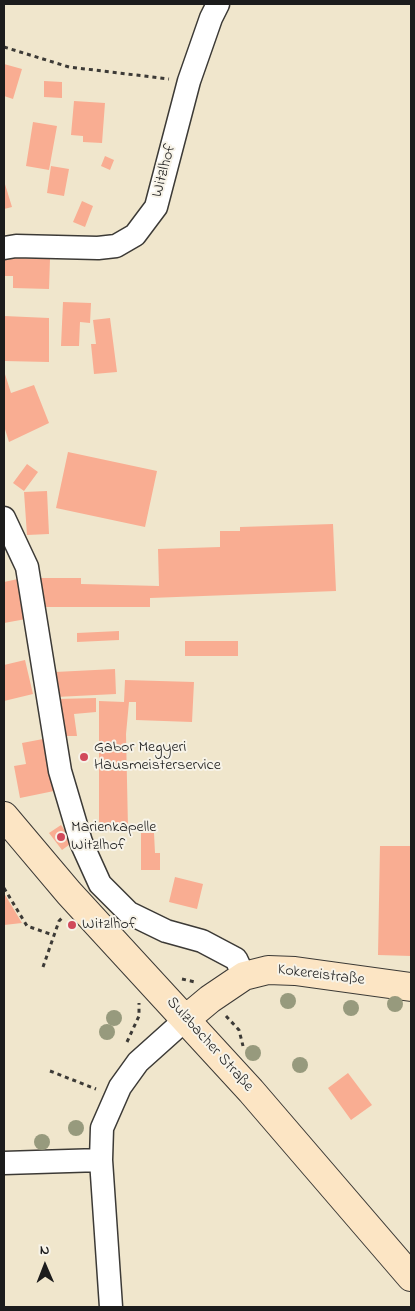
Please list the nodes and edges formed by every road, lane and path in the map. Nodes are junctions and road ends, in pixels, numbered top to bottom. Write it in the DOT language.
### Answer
graph roads {
  1 [pos="218,4"];
  2 [pos="4,47"];
  3 [pos="189,81"];
  4 [pos="4,248"];
  5 [pos="4,518"];
  6 [pos="4,816"];
  7 [pos="4,888"];
  8 [pos="57,910"];
  9 [pos="62,917"];
  10 [pos="68,924"];
  11 [pos="53,935"];
  12 [pos="43,967"];
  13 [pos="244,976"];
  14 [pos="411,987"];
  15 [pos="138,1002"];
  16 [pos="186,1019"];
  17 [pos="126,1044"];
  18 [pos="50,1071"];
  19 [pos="96,1098"];
  20 [pos="101,1160"];
  21 [pos="4,1163"];
  22 [pos="411,1277"];
  23 [pos="111,1307"];
  1 -- 3 [label="street, Witzlhof"];
  2 -- 3 [label="path"];
  3 -- 4 [label="street, Witzlhof"];
  5 -- 13 [label="street"];
  6 -- 16 [label="main road, Sulzbacher Straße"];
  7 -- 11 [label="path"];
  8 -- 9 [label="path"];
  9 -- 10 [label="path"];
  9 -- 11 [label="path"];
  11 -- 12 [label="path"];
  13 -- 14 [label="main road, Kokereistraße"];
  13 -- 16 [label="main road, Kokereistraße"];
  15 -- 17 [label="path"];
  16 -- 20 [label="street"];
  16 -- 22 [label="main road, Sulzbacher Straße"];
  18 -- 19 [label="path"];
  20 -- 21 [label="street"];
  20 -- 23 [label="street"];
}
